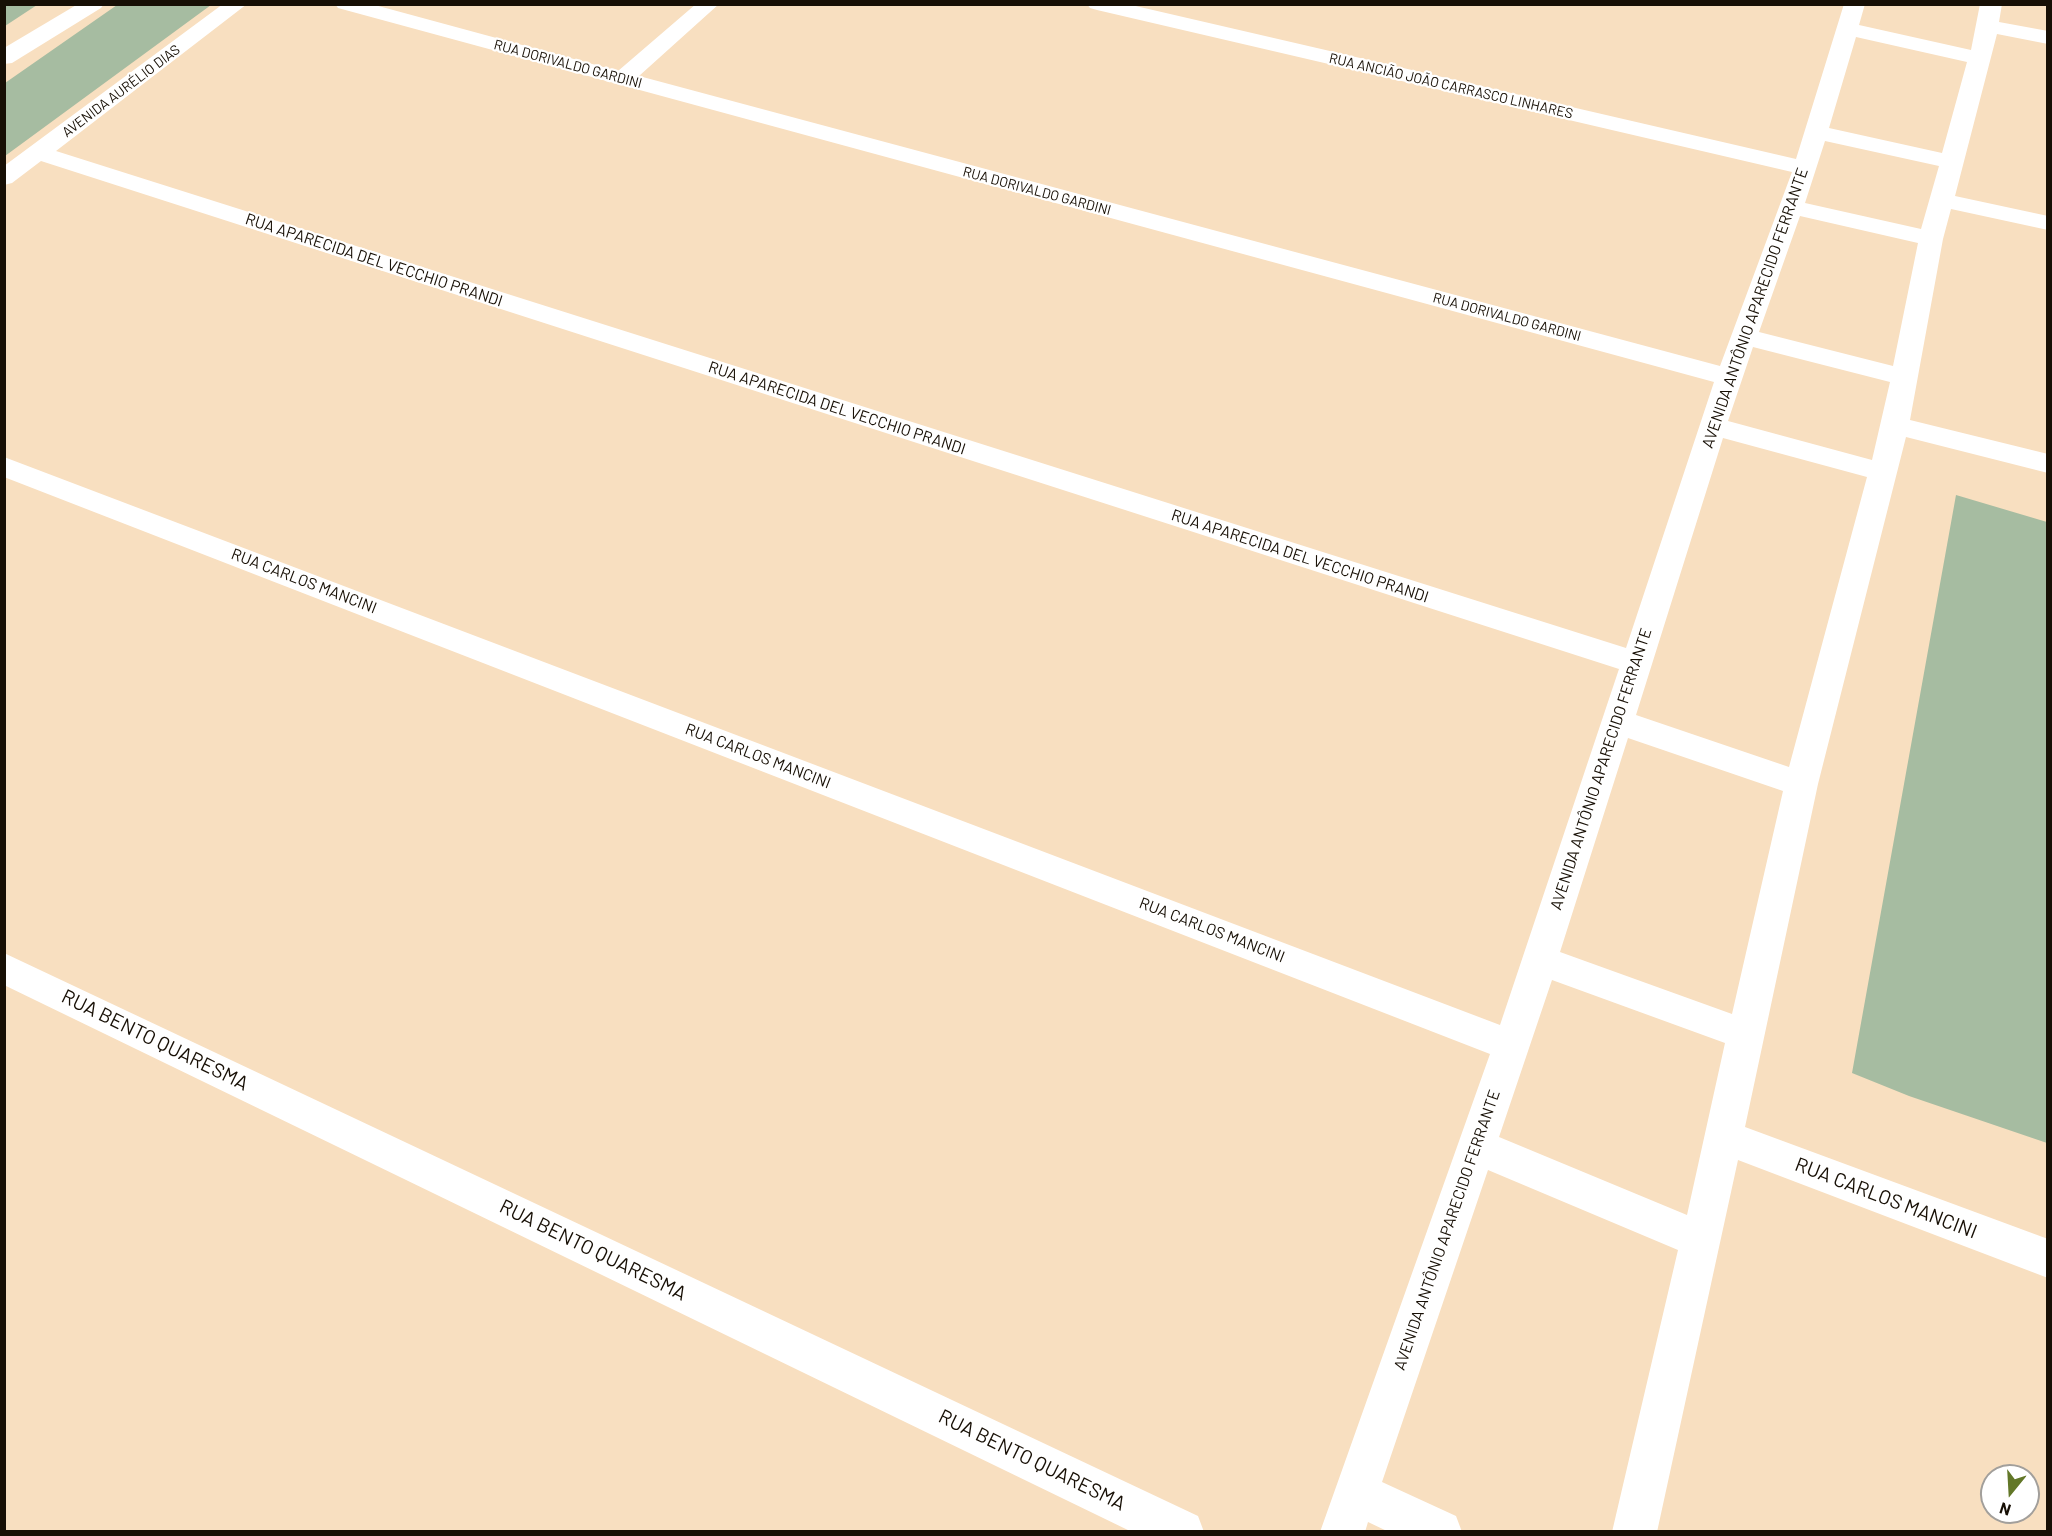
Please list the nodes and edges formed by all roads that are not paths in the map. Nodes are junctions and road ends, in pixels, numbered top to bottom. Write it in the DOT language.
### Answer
graph roads {
  1 [pos="69,4"];
  2 [pos="94,4"];
  3 [pos="237,4"];
  4 [pos="345,4"];
  5 [pos="708,4"];
  6 [pos="1097,4"];
  7 [pos="1989,15"];
  8 [pos="1851,17"];
  9 [pos="2048,38"];
  10 [pos="4,49"];
  11 [pos="4,58"];
  12 [pos="1979,58"];
  13 [pos="622,79"];
  14 [pos="1816,132"];
  15 [pos="39,153"];
  16 [pos="1951,162"];
  17 [pos="1805,168"];
  18 [pos="4,178"];
  19 [pos="1941,200"];
  20 [pos="1792,207"];
  21 [pos="2048,223"];
  22 [pos="1931,239"];
  23 [pos="1744,336"];
  24 [pos="1729,377"];
  25 [pos="1904,377"];
  26 [pos="1895,425"];
  27 [pos="1713,426"];
  28 [pos="2048,464"];
  29 [pos="4,466"];
  30 [pos="1882,472"];
  31 [pos="1636,663"];
  32 [pos="1617,721"];
  33 [pos="1801,784"];
  34 [pos="1539,960"];
  35 [pos="4,968"];
  36 [pos="1747,1035"];
  37 [pos="1512,1046"];
  38 [pos="1724,1137"];
  39 [pos="1476,1146"];
  40 [pos="1701,1240"];
  41 [pos="2048,1259"];
  42 [pos="1349,1512"];
  43 [pos="1182,1532"];
  44 [pos="1440,1532"];
  45 [pos="1634,1532"];
  1 -- 10 [label="main road"];
  2 -- 11 [label="main road"];
  3 -- 15 [label="main road, AVENIDA AURÉLIO DIAS"];
  4 -- 13 [label="main road, RUA DORIVALDO GARDINI"];
  5 -- 13 [label="main road"];
  6 -- 17 [label="main road, RUA ANCIÃO JOÃO CARRASCO LINHARES"];
  7 -- 9 [label="main road"];
  7 -- 12 [label="main road"];
  8 -- 12 [label="main road"];
  8 -- 14 [label="main road, AVENIDA ANTÔNIO APARECIDO FERRANTE"];
  12 -- 16 [label="main road"];
  13 -- 24 [label="main road, RUA DORIVALDO GARDINI"];
  14 -- 16 [label="main road"];
  14 -- 17 [label="main road, AVENIDA ANTÔNIO APARECIDO FERRANTE"];
  15 -- 18 [label="main road, AVENIDA AURÉLIO DIAS"];
  15 -- 31 [label="main road, RUA APARECIDA DEL VECCHIO PRANDI"];
  16 -- 19 [label="main road"];
  17 -- 20 [label="main road, AVENIDA ANTÔNIO APARECIDO FERRANTE"];
  19 -- 21 [label="main road"];
  19 -- 22 [label="main road"];
  20 -- 22 [label="main road"];
  20 -- 23 [label="main road, AVENIDA ANTÔNIO APARECIDO FERRANTE"];
  22 -- 25 [label="main road"];
  23 -- 24 [label="main road, AVENIDA ANTÔNIO APARECIDO FERRANTE"];
  23 -- 25 [label="main road"];
  24 -- 27 [label="main road, AVENIDA ANTÔNIO APARECIDO FERRANTE"];
  25 -- 26 [label="main road"];
  26 -- 28 [label="main road"];
  26 -- 30 [label="main road"];
  27 -- 30 [label="main road"];
  27 -- 31 [label="main road, AVENIDA ANTÔNIO APARECIDO FERRANTE"];
  29 -- 37 [label="main road, RUA CARLOS MANCINI"];
  30 -- 33 [label="main road"];
  31 -- 32 [label="main road, AVENIDA ANTÔNIO APARECIDO FERRANTE"];
  32 -- 33 [label="main road"];
  32 -- 34 [label="main road, AVENIDA ANTÔNIO APARECIDO FERRANTE"];
  33 -- 36 [label="main road"];
  34 -- 36 [label="main road"];
  34 -- 37 [label="main road, AVENIDA ANTÔNIO APARECIDO FERRANTE"];
  35 -- 43 [label="main road, RUA BENTO QUARESMA"];
  36 -- 38 [label="main road"];
  37 -- 39 [label="main road, AVENIDA ANTÔNIO APARECIDO FERRANTE"];
  38 -- 40 [label="main road"];
  38 -- 41 [label="main road, RUA CARLOS MANCINI"];
  39 -- 40 [label="main road"];
  39 -- 42 [label="main road, AVENIDA ANTÔNIO APARECIDO FERRANTE"];
  40 -- 45 [label="main road"];
  42 -- 44 [label="main road"];
}
